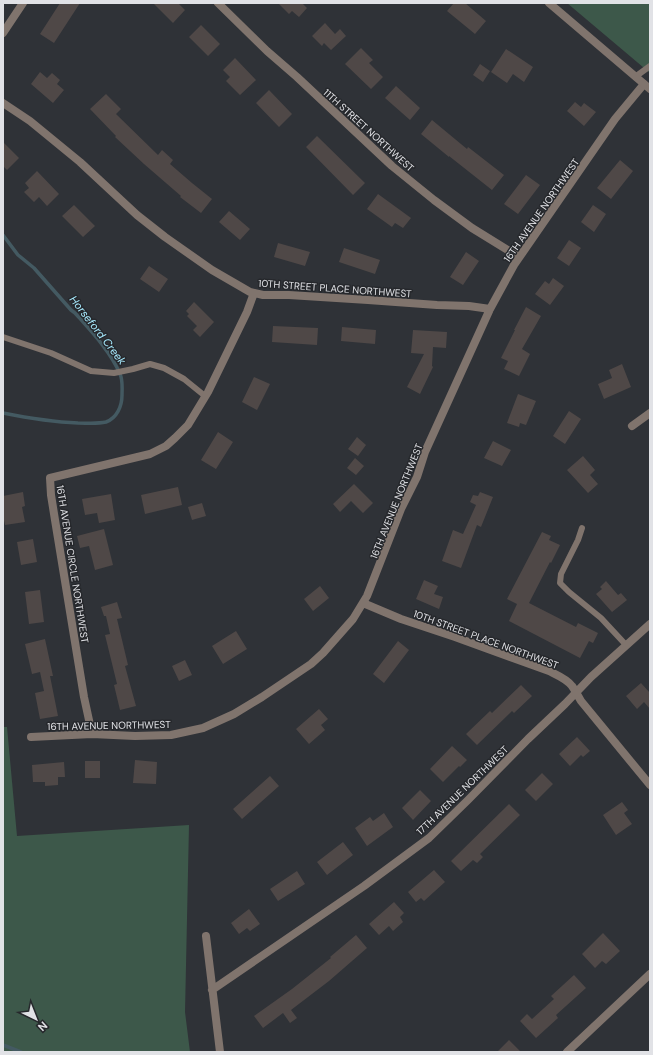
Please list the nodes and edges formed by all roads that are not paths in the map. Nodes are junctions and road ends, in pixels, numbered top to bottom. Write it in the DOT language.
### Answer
graph roads {
  1 [pos="23,3"];
  2 [pos="218,3"];
  3 [pos="549,3"];
  4 [pos="3,33"];
  5 [pos="650,66"];
  6 [pos="635,76"];
  7 [pos="647,87"];
  8 [pos="3,104"];
  9 [pos="519,257"];
  10 [pos="254,293"];
  11 [pos="490,308"];
  12 [pos="3,337"];
  13 [pos="205,396"];
  14 [pos="650,413"];
  15 [pos="632,426"];
  16 [pos="582,528"];
  17 [pos="363,603"];
  18 [pos="650,624"];
  19 [pos="626,645"];
  20 [pos="576,693"];
  21 [pos="92,734"];
  22 [pos="31,738"];
  23 [pos="650,784"];
  24 [pos="206,936"];
  25 [pos="650,974"];
  26 [pos="212,990"];
  27 [pos="220,1052"];
  28 [pos="567,1052"];
  1 -- 4 [label="street"];
  2 -- 9 [label="street, 11TH STREET NORTHWEST"];
  3 -- 6 [label="street"];
  5 -- 6 [label="lane"];
  6 -- 7 [label="street"];
  7 -- 9 [label="street, 16TH AVENUE NORTHWEST"];
  8 -- 10 [label="street, 10TH STREET PLACE NORTHWEST"];
  9 -- 11 [label="street, 16TH AVENUE NORTHWEST"];
  10 -- 11 [label="street, 10TH STREET PLACE NORTHWEST"];
  10 -- 13 [label="street, 16TH AVENUE CIRCLE NORTHWEST"];
  11 -- 17 [label="street, 16TH AVENUE NORTHWEST"];
  12 -- 13 [label="lane"];
  13 -- 21 [label="street, 16TH AVENUE CIRCLE NORTHWEST"];
  14 -- 15 [label="street"];
  16 -- 19 [label="lane"];
  17 -- 20 [label="street, 10TH STREET PLACE NORTHWEST"];
  17 -- 21 [label="street, 16TH AVENUE NORTHWEST"];
  18 -- 19 [label="street, 17TH AVENUE NORTHWEST"];
  19 -- 20 [label="street, 17TH AVENUE NORTHWEST"];
  20 -- 23 [label="street, 10TH STREET PLACE NORTHWEST"];
  20 -- 26 [label="street, 17TH AVENUE NORTHWEST"];
  21 -- 22 [label="street, 16TH AVENUE NORTHWEST"];
  24 -- 26 [label="street"];
  25 -- 28 [label="street"];
  26 -- 27 [label="street"];
}
